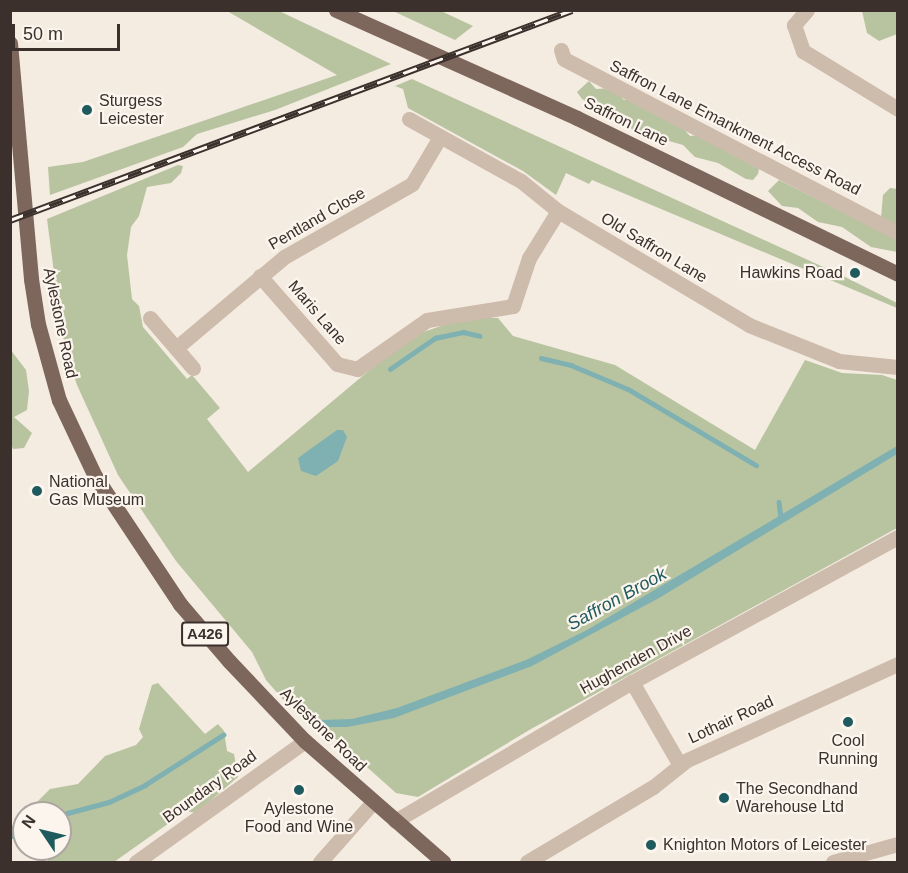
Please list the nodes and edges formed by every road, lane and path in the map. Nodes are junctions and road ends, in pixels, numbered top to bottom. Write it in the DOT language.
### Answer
graph roads {
  1 [pos="336,10"];
  2 [pos="807,10"];
  3 [pos="10,43"];
  4 [pos="561,50"];
  5 [pos="897,109"];
  6 [pos="409,119"];
  7 [pos="440,137"];
  8 [pos="558,211"];
  9 [pos="897,233"];
  10 [pos="897,274"];
  11 [pos="260,276"];
  12 [pos="150,318"];
  13 [pos="176,348"];
  14 [pos="897,367"];
  15 [pos="193,368"];
  16 [pos="897,537"];
  17 [pos="897,664"];
  18 [pos="632,682"];
  19 [pos="305,741"];
  20 [pos="680,765"];
  21 [pos="373,802"];
  22 [pos="395,820"];
  23 [pos="897,844"];
  24 [pos="855,859"];
  25 [pos="136,862"];
  26 [pos="320,862"];
  27 [pos="442,862"];
  28 [pos="527,862"];
  29 [pos="833,862"];
  1 -- 10 [label="main road, Saffron Lane"];
  2 -- 5 [label="street"];
  3 -- 19 [label="main road, Aylestone Road / A426"];
  4 -- 9 [label="street, Saffron Lane Emankment Access Road"];
  6 -- 7 [label="street, Old Saffron Lane"];
  7 -- 8 [label="street, Old Saffron Lane"];
  7 -- 11 [label="street, Pentland Close"];
  8 -- 11 [label="street, Maris Lane"];
  8 -- 14 [label="street, Old Saffron Lane"];
  11 -- 13 [label="street, Pentland Close"];
  12 -- 13 [label="street"];
  13 -- 15 [label="street"];
  16 -- 18 [label="street, Hughenden Drive"];
  17 -- 20 [label="street, Lothair Road"];
  18 -- 20 [label="street"];
  18 -- 22 [label="street, Hughenden Drive"];
  19 -- 21 [label="main road, Aylestone Road / A426"];
  19 -- 25 [label="street, Boundary Road"];
  20 -- 28 [label="street, Lothair Road"];
  21 -- 22 [label="main road, Aylestone Road / A426"];
  21 -- 26 [label="street"];
  22 -- 27 [label="main road, Aylestone Road / A426"];
  23 -- 24 [label="street"];
  24 -- 29 [label="street"];
}
